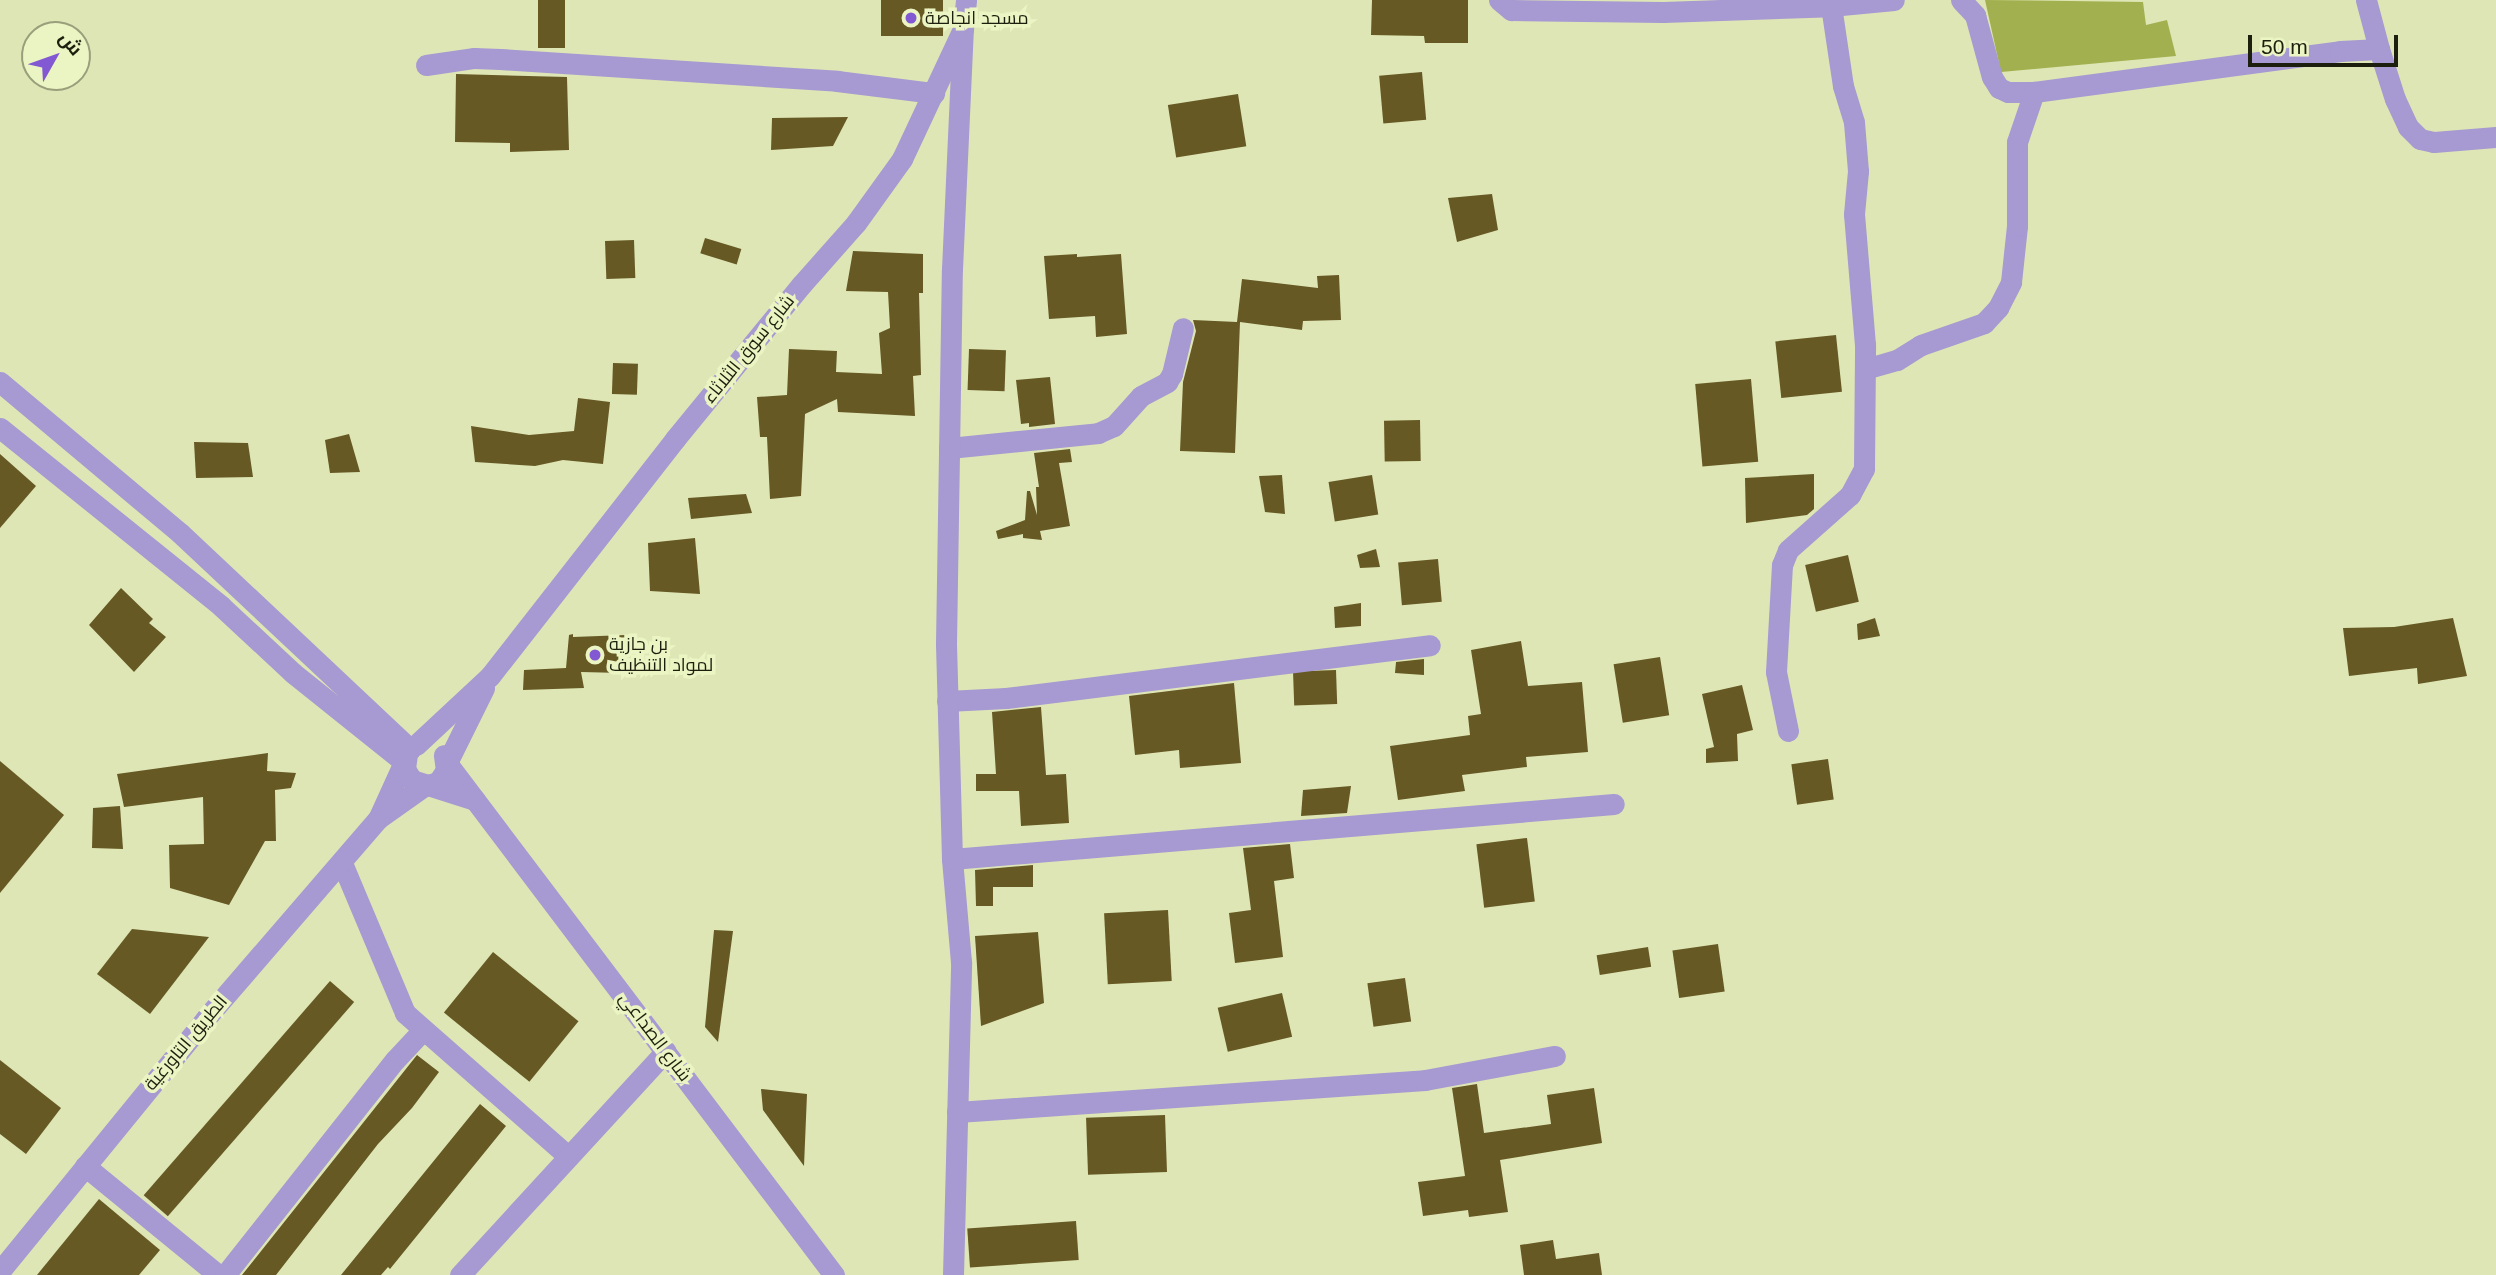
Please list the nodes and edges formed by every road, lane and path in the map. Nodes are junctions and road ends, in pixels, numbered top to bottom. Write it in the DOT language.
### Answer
graph roads {
  1 [pos="966,0"];
  2 [pos="1499,0"];
  3 [pos="1894,0"];
  4 [pos="1961,0"];
  5 [pos="2366,0"];
  6 [pos="1831,6"];
  7 [pos="963,29"];
  8 [pos="2379,49"];
  9 [pos="426,65"];
  10 [pos="2035,92"];
  11 [pos="934,93"];
  12 [pos="2496,137"];
  13 [pos="1183,328"];
  14 [pos="1865,369"];
  15 [pos="0,382"];
  16 [pos="0,428"];
  17 [pos="949,448"];
  18 [pos="1430,645"];
  19 [pos="490,676"];
  20 [pos="947,701"];
  21 [pos="1788,732"];
  22 [pos="410,752"];
  23 [pos="447,764"];
  24 [pos="424,786"];
  25 [pos="475,800"];
  26 [pos="1615,804"];
  27 [pos="378,819"];
  28 [pos="952,859"];
  29 [pos="342,863"];
  30 [pos="422,1031"];
  31 [pos="666,1051"];
  32 [pos="1555,1056"];
  33 [pos="957,1112"];
  34 [pos="568,1156"];
  35 [pos="85,1166"];
  36 [pos="0,1270"];
  37 [pos="218,1275"];
  38 [pos="225,1275"];
  39 [pos="460,1275"];
  40 [pos="834,1275"];
  41 [pos="953,1275"];
  1 -- 7 [label="street, شارع سوق الثلاثاء"];
  2 -- 6 [label="street"];
  3 -- 6 [label="street"];
  4 -- 10 [label="street"];
  5 -- 8 [label="street"];
  6 -- 14 [label="street"];
  7 -- 11 [label="street, شارع سوق الثلاثاء"];
  7 -- 17 [label="street"];
  8 -- 10 [label="street"];
  8 -- 12 [label="street"];
  9 -- 11 [label="street"];
  10 -- 14 [label="street"];
  11 -- 19 [label="street, شارع سوق الثلاثاء"];
  13 -- 17 [label="street"];
  14 -- 21 [label="street"];
  15 -- 22 [label="street"];
  16 -- 22 [label="street"];
  17 -- 20 [label="street"];
  18 -- 20 [label="street"];
  19 -- 22 [label="street"];
  19 -- 23 [label="street"];
  20 -- 28 [label="street"];
  22 -- 23 [label="street"];
  22 -- 24 [label="street"];
  22 -- 27 [label="street"];
  23 -- 24 [label="street"];
  23 -- 25 [label="street, شارع الصداعي"];
  24 -- 25 [label="street"];
  24 -- 27 [label="street"];
  25 -- 31 [label="street, شارع الصداعي"];
  26 -- 28 [label="street"];
  27 -- 29 [label="street, الطريق التاورغية"];
  28 -- 33 [label="street"];
  29 -- 30 [label="street"];
  29 -- 35 [label="street, الطريق التاورغية"];
  30 -- 34 [label="street"];
  30 -- 38 [label="street"];
  31 -- 34 [label="street"];
  31 -- 40 [label="street, شارع الصداعي"];
  32 -- 33 [label="street"];
  33 -- 41 [label="street"];
  34 -- 39 [label="street"];
  35 -- 36 [label="street, الطريق التاورغية"];
  35 -- 37 [label="street"];
}
